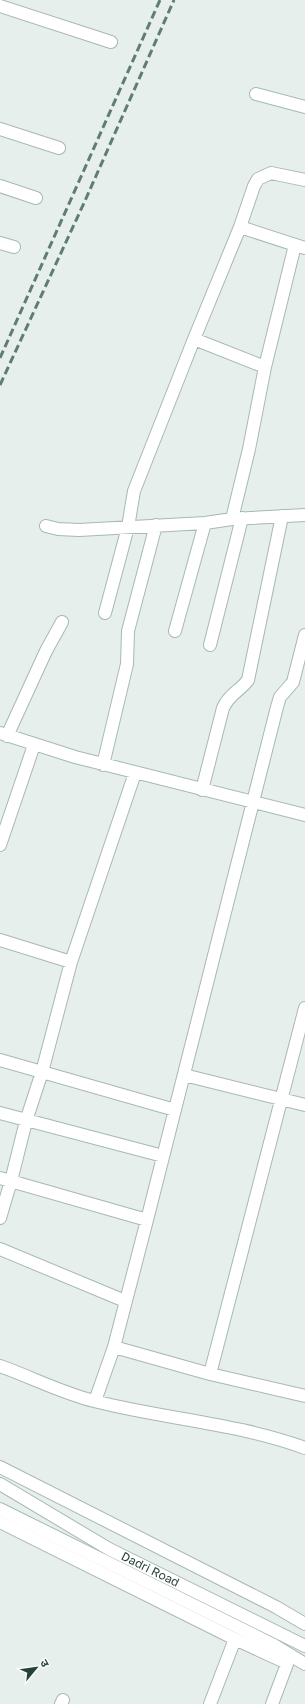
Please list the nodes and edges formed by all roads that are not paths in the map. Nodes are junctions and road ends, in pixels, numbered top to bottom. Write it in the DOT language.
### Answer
graph roads {
  1 [pos="0,6"];
  2 [pos="111,42"];
  3 [pos="256,94"];
  4 [pos="305,107"];
  5 [pos="0,129"];
  6 [pos="59,148"];
  7 [pos="305,180"];
  8 [pos="0,186"];
  9 [pos="36,198"];
  10 [pos="240,227"];
  11 [pos="0,243"];
  12 [pos="14,247"];
  13 [pos="300,247"];
  14 [pos="194,339"];
  15 [pos="265,367"];
  16 [pos="305,515"];
  17 [pos="282,516"];
  18 [pos="237,518"];
  19 [pos="205,523"];
  20 [pos="156,525"];
  21 [pos="46,526"];
  22 [pos="128,527"];
  23 [pos="105,613"];
  24 [pos="62,622"];
  25 [pos="175,631"];
  26 [pos="305,635"];
  27 [pos="210,645"];
  28 [pos="4,734"];
  29 [pos="34,745"];
  30 [pos="103,765"];
  31 [pos="135,773"];
  32 [pos="202,790"];
  33 [pos="253,802"];
  34 [pos="305,815"];
  35 [pos="0,845"];
  36 [pos="0,940"];
  37 [pos="71,962"];
  38 [pos="305,1008"];
  39 [pos="0,1060"];
  40 [pos="42,1072"];
  41 [pos="184,1075"];
  42 [pos="281,1100"];
  43 [pos="305,1105"];
  44 [pos="175,1110"];
  45 [pos="0,1114"];
  46 [pos="26,1121"];
  47 [pos="163,1156"];
  48 [pos="6,1179"];
  49 [pos="0,1218"];
  50 [pos="147,1220"];
  51 [pos="0,1249"];
  52 [pos="125,1302"];
  53 [pos="114,1347"];
  54 [pos="0,1366"];
  55 [pos="210,1374"];
  56 [pos="305,1396"];
  57 [pos="95,1401"];
  58 [pos="305,1448"];
  59 [pos="0,1467"];
  60 [pos="0,1484"];
  61 [pos="0,1509"];
  62 [pos="0,1522"];
  63 [pos="305,1624"];
  64 [pos="235,1639"];
  65 [pos="305,1646"];
  66 [pos="288,1659"];
  67 [pos="305,1664"];
  68 [pos="210,1704"];
  69 [pos="272,1704"];
  1 -- 2 [label="street"];
  3 -- 4 [label="street"];
  5 -- 6 [label="street"];
  7 -- 10 [label="street"];
  8 -- 9 [label="street"];
  10 -- 13 [label="street"];
  10 -- 14 [label="street"];
  11 -- 12 [label="street"];
  13 -- 15 [label="street"];
  14 -- 15 [label="street"];
  14 -- 22 [label="street"];
  15 -- 18 [label="street"];
  16 -- 17 [label="street"];
  17 -- 18 [label="street"];
  17 -- 32 [label="street"];
  18 -- 19 [label="street"];
  18 -- 27 [label="street"];
  19 -- 20 [label="street"];
  19 -- 25 [label="street"];
  20 -- 22 [label="street"];
  20 -- 30 [label="street"];
  21 -- 22 [label="street"];
  22 -- 23 [label="street"];
  24 -- 28 [label="street"];
  26 -- 33 [label="street"];
  28 -- 29 [label="street"];
  29 -- 30 [label="street"];
  29 -- 35 [label="street"];
  30 -- 31 [label="street"];
  31 -- 32 [label="street"];
  31 -- 37 [label="street"];
  32 -- 33 [label="street"];
  33 -- 34 [label="street"];
  33 -- 41 [label="street"];
  36 -- 37 [label="street"];
  37 -- 40 [label="street"];
  38 -- 42 [label="street"];
  39 -- 40 [label="street"];
  40 -- 44 [label="street"];
  40 -- 46 [label="street"];
  41 -- 42 [label="street"];
  41 -- 44 [label="street"];
  42 -- 43 [label="street"];
  42 -- 55 [label="street"];
  44 -- 47 [label="street"];
  45 -- 46 [label="street"];
  46 -- 47 [label="street"];
  46 -- 48 [label="street"];
  47 -- 50 [label="street"];
  48 -- 49 [label="street"];
  48 -- 50 [label="street"];
  50 -- 52 [label="street"];
  51 -- 52 [label="street"];
  52 -- 53 [label="street"];
  53 -- 55 [label="street"];
  53 -- 57 [label="street"];
  54 -- 57 [label="street"];
  55 -- 56 [label="street"];
  57 -- 58 [label="street"];
  59 -- 63 [label="street"];
  60 -- 65 [label="street, Dadri Road"];
  61 -- 66 [label="street, Dadri Road"];
  62 -- 64 [label="street"];
  64 -- 66 [label="street"];
  64 -- 68 [label="street"];
  66 -- 67 [label="street, Dadri Road"];
  66 -- 69 [label="street"];
}
